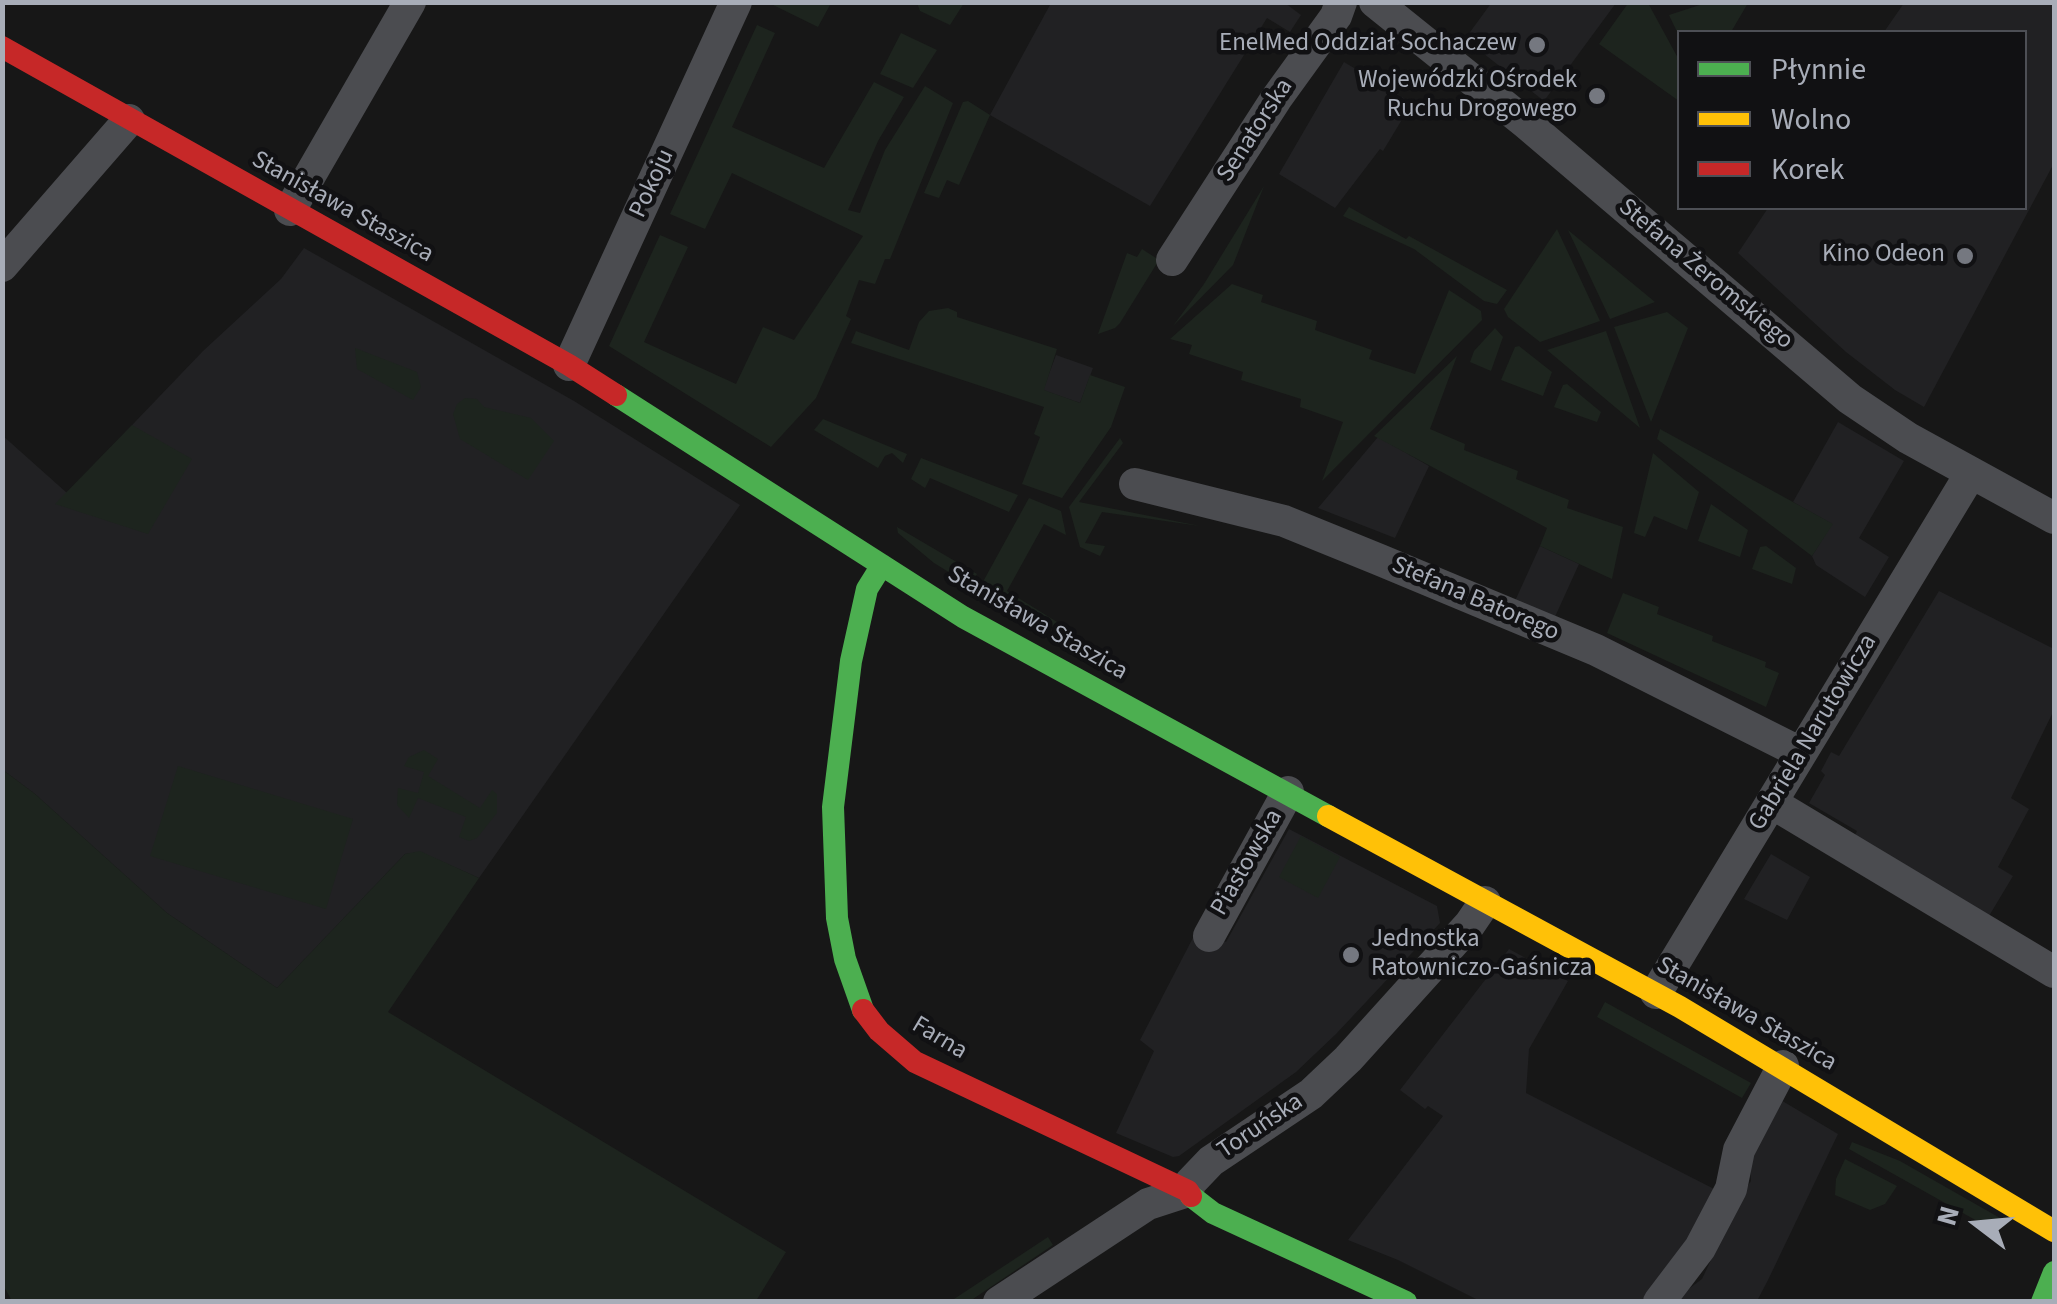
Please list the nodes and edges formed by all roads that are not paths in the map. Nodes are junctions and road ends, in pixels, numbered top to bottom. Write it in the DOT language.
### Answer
graph roads {
  1 [pos="410,2"];
  2 [pos="736,2"];
  3 [pos="1342,2"];
  4 [pos="1375,2"];
  5 [pos="2,47"];
  6 [pos="129,120"];
  7 [pos="290,210"];
  8 [pos="1172,260"];
  9 [pos="2,266"];
  10 [pos="568,364"];
  11 [pos="1971,473"];
  12 [pos="1135,484"];
  13 [pos="2054,518"];
  14 [pos="882,565"];
  15 [pos="1801,753"];
  16 [pos="1288,792"];
  17 [pos="1772,803"];
  18 [pos="1484,902"];
  19 [pos="1209,936"];
  20 [pos="2054,972"];
  21 [pos="1656,993"];
  22 [pos="1783,1066"];
  23 [pos="1188,1191"];
  24 [pos="2054,1231"];
  25 [pos="2054,1272"];
  26 [pos="1341,1288"];
  27 [pos="1000,1302"];
  28 [pos="1406,1302"];
  29 [pos="1658,1302"];
  30 [pos="2042,1302"];
  1 -- 7 [label="street"];
  2 -- 10 [label="street, Pokoju"];
  3 -- 8 [label="street, Senatorska"];
  4 -- 11 [label="street, Stefana Żeromskiego"];
  5 -- 6 [label="street, Stanisława Staszica"];
  6 -- 7 [label="street, Stanisława Staszica"];
  6 -- 9 [label="street"];
  7 -- 10 [label="street, Stanisława Staszica"];
  10 -- 14 [label="street, Stanisława Staszica"];
  11 -- 13 [label="street, Stefana Żeromskiego"];
  11 -- 15 [label="street, Gabriela Narutowicza"];
  12 -- 15 [label="street, Stefana Batorego"];
  14 -- 16 [label="street, Stanisława Staszica"];
  14 -- 23 [label="street, Farna"];
  15 -- 17 [label="street, Gabriela Narutowicza"];
  16 -- 18 [label="street, Stanisława Staszica"];
  16 -- 19 [label="street, Piastowska"];
  17 -- 20 [label="street"];
  17 -- 21 [label="street, Gabriela Narutowicza"];
  18 -- 21 [label="street, Stanisława Staszica"];
  18 -- 23 [label="street, Toruńska"];
  21 -- 22 [label="street, Stanisława Staszica"];
  22 -- 24 [label="street, Stanisława Staszica"];
  22 -- 29 [label="street"];
  23 -- 26 [label="street, Farna"];
  23 -- 27 [label="street, Toruńska"];
  25 -- 30 [label="street"];
  26 -- 28 [label="street, Farna"];
}
